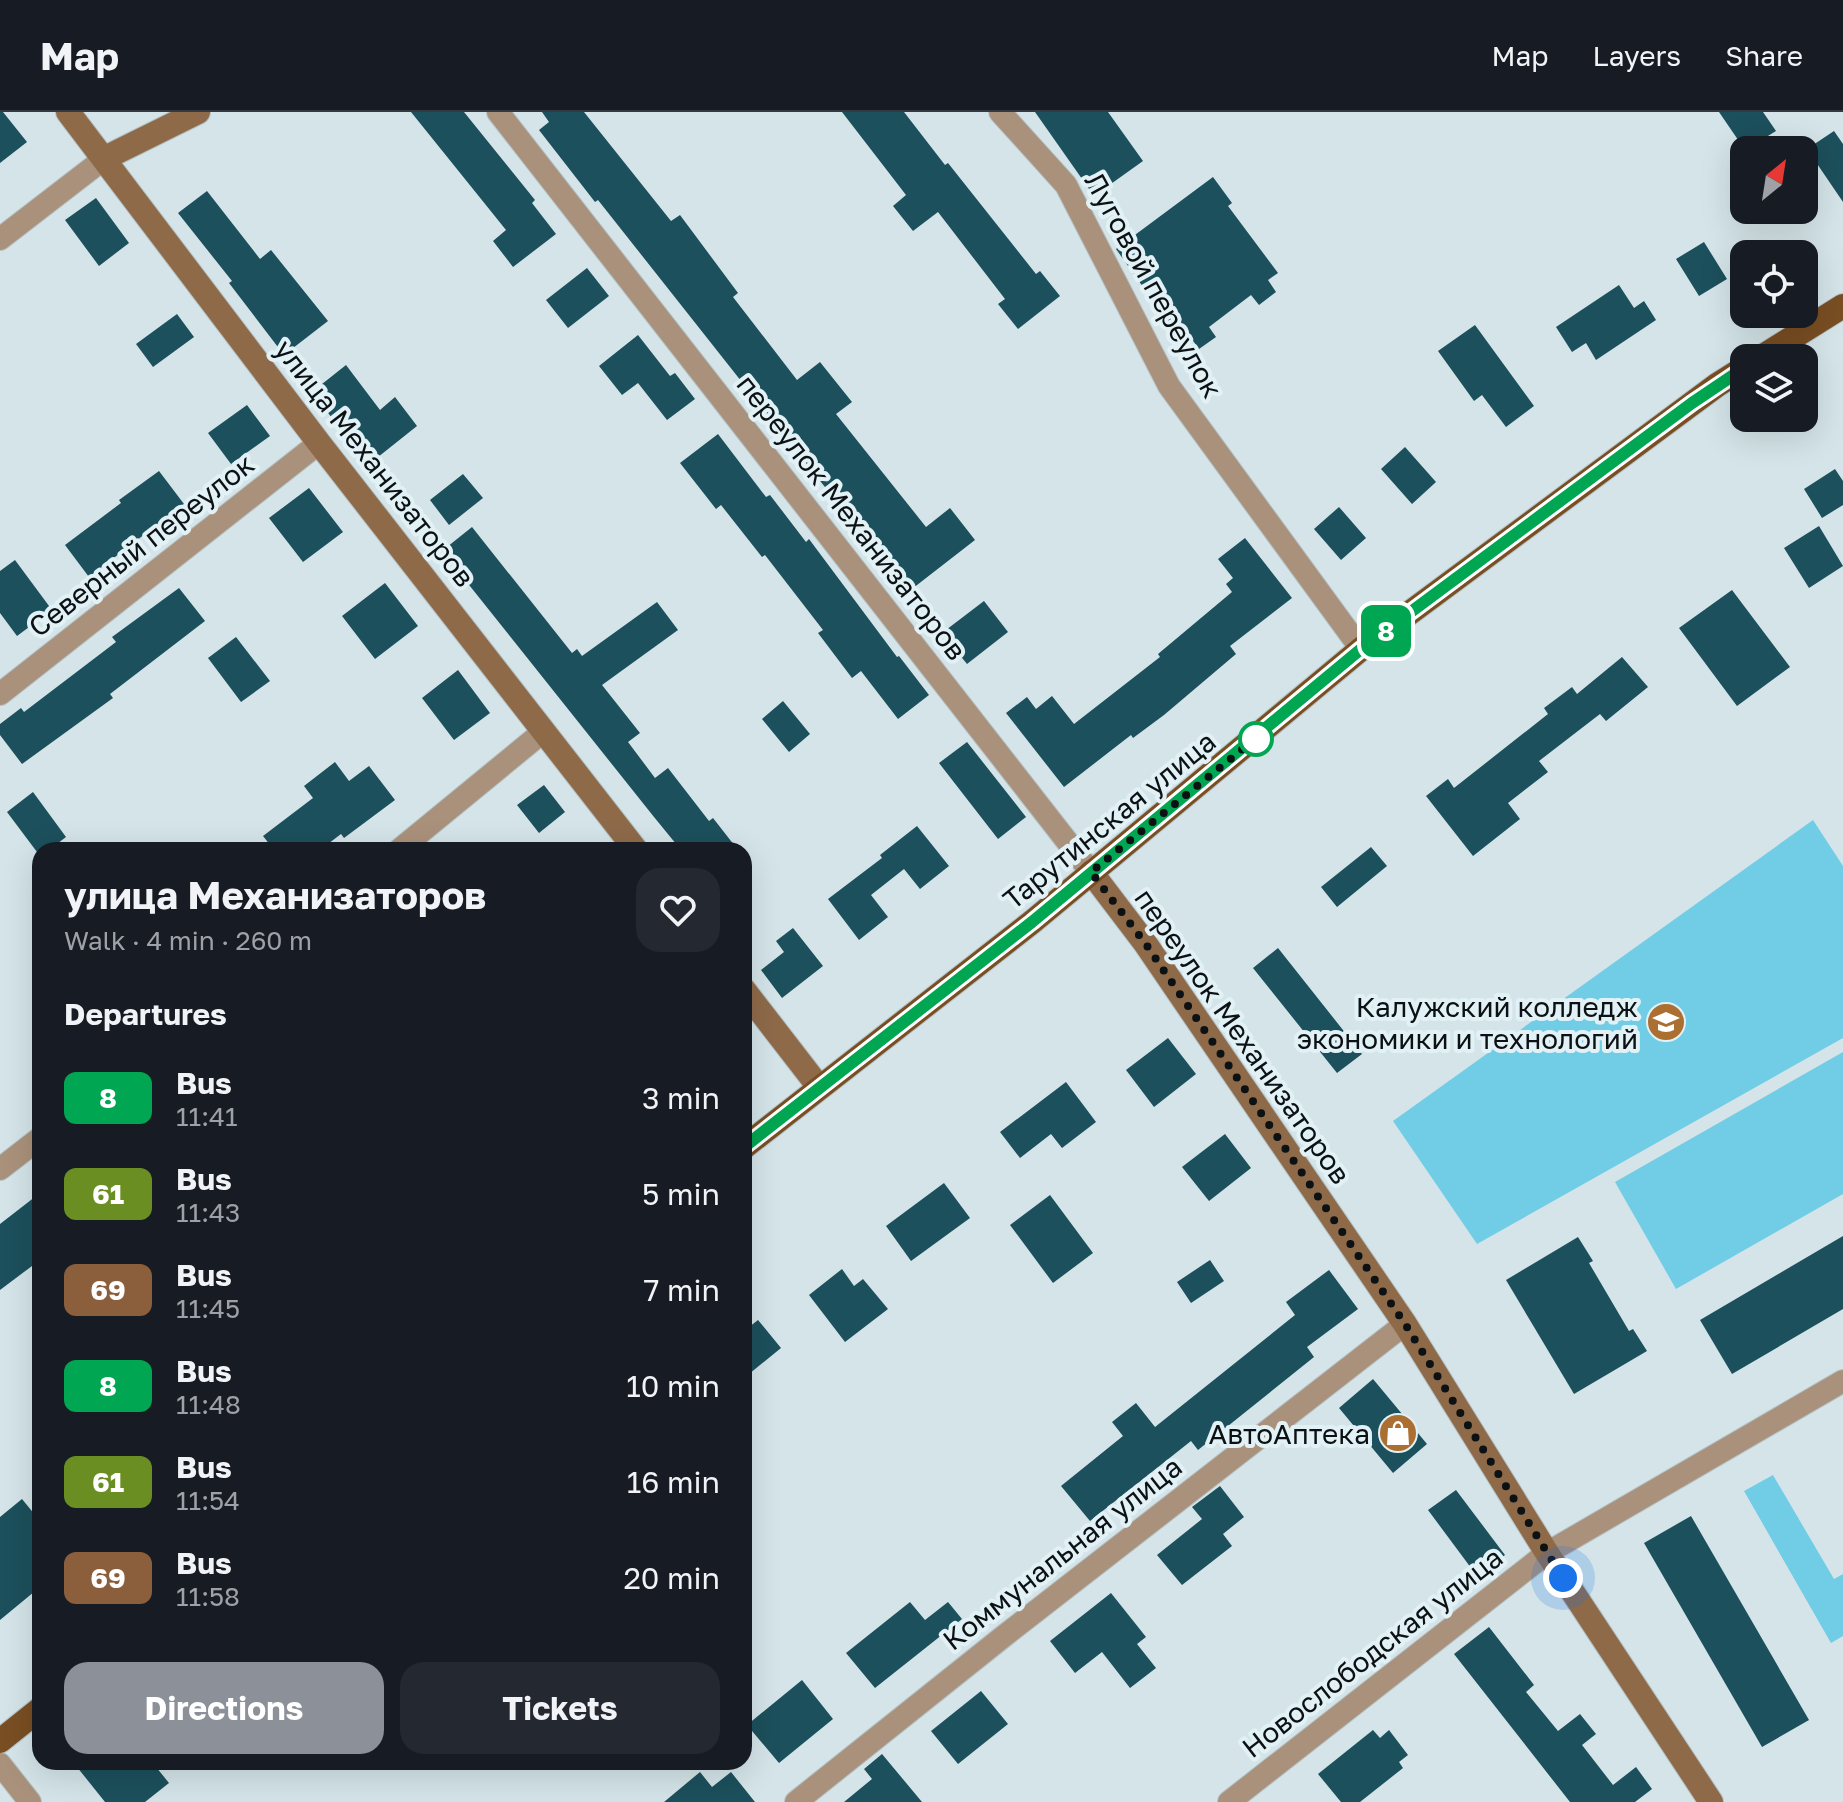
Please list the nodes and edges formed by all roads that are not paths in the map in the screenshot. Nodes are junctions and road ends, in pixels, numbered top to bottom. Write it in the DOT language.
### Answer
graph roads {
  1 [pos="68,112"];
  2 [pos="198,112"];
  3 [pos="498,112"];
  4 [pos="1000,112"];
  5 [pos="105,158"];
  6 [pos="0,239"];
  7 [pos="1843,306"];
  8 [pos="1782,344"];
  9 [pos="1730,377"];
  10 [pos="319,443"];
  11 [pos="1361,649"];
  12 [pos="0,694"];
  13 [pos="544,731"];
  14 [pos="409,842"];
  15 [pos="630,842"];
  16 [pos="1091,872"];
  17 [pos="752,1000"];
  18 [pos="819,1087"];
  19 [pos="752,1141"];
  20 [pos="32,1144"];
  21 [pos="0,1169"];
  22 [pos="1405,1324"];
  23 [pos="1843,1381"];
  24 [pos="1547,1553"];
  25 [pos="32,1715"];
  26 [pos="0,1741"];
  27 [pos="0,1764"];
  28 [pos="30,1802"];
  29 [pos="796,1802"];
  30 [pos="1229,1802"];
  31 [pos="1711,1802"];
  1 -- 5 [label="street, улица Механизаторов"];
  2 -- 5 [label="street"];
  3 -- 16 [label="street, переулок Механизаторов"];
  4 -- 11 [label="street, Луговой переулок"];
  5 -- 6 [label="street"];
  5 -- 10 [label="street, улица Механизаторов"];
  7 -- 8 [label="main road"];
  9 -- 11 [label="main road, Тарутинская улица"];
  10 -- 12 [label="street, Северный переулок"];
  10 -- 13 [label="street, улица Механизаторов"];
  11 -- 16 [label="main road, Тарутинская улица"];
  13 -- 14 [label="street"];
  13 -- 15 [label="street, улица Механизаторов"];
  16 -- 18 [label="main road, Тарутинская улица"];
  16 -- 22 [label="street, переулок Механизаторов"];
  17 -- 18 [label="street"];
  18 -- 19 [label="main road, Тарутинская улица"];
  20 -- 21 [label="street"];
  22 -- 24 [label="street, переулок Механизаторов"];
  22 -- 29 [label="street, Коммунальная улица"];
  23 -- 24 [label="street, Новослободская улица"];
  24 -- 30 [label="street, Новослободская улица"];
  24 -- 31 [label="street, переулок Механизаторов"];
  25 -- 26 [label="main road"];
  27 -- 28 [label="street"];
}
